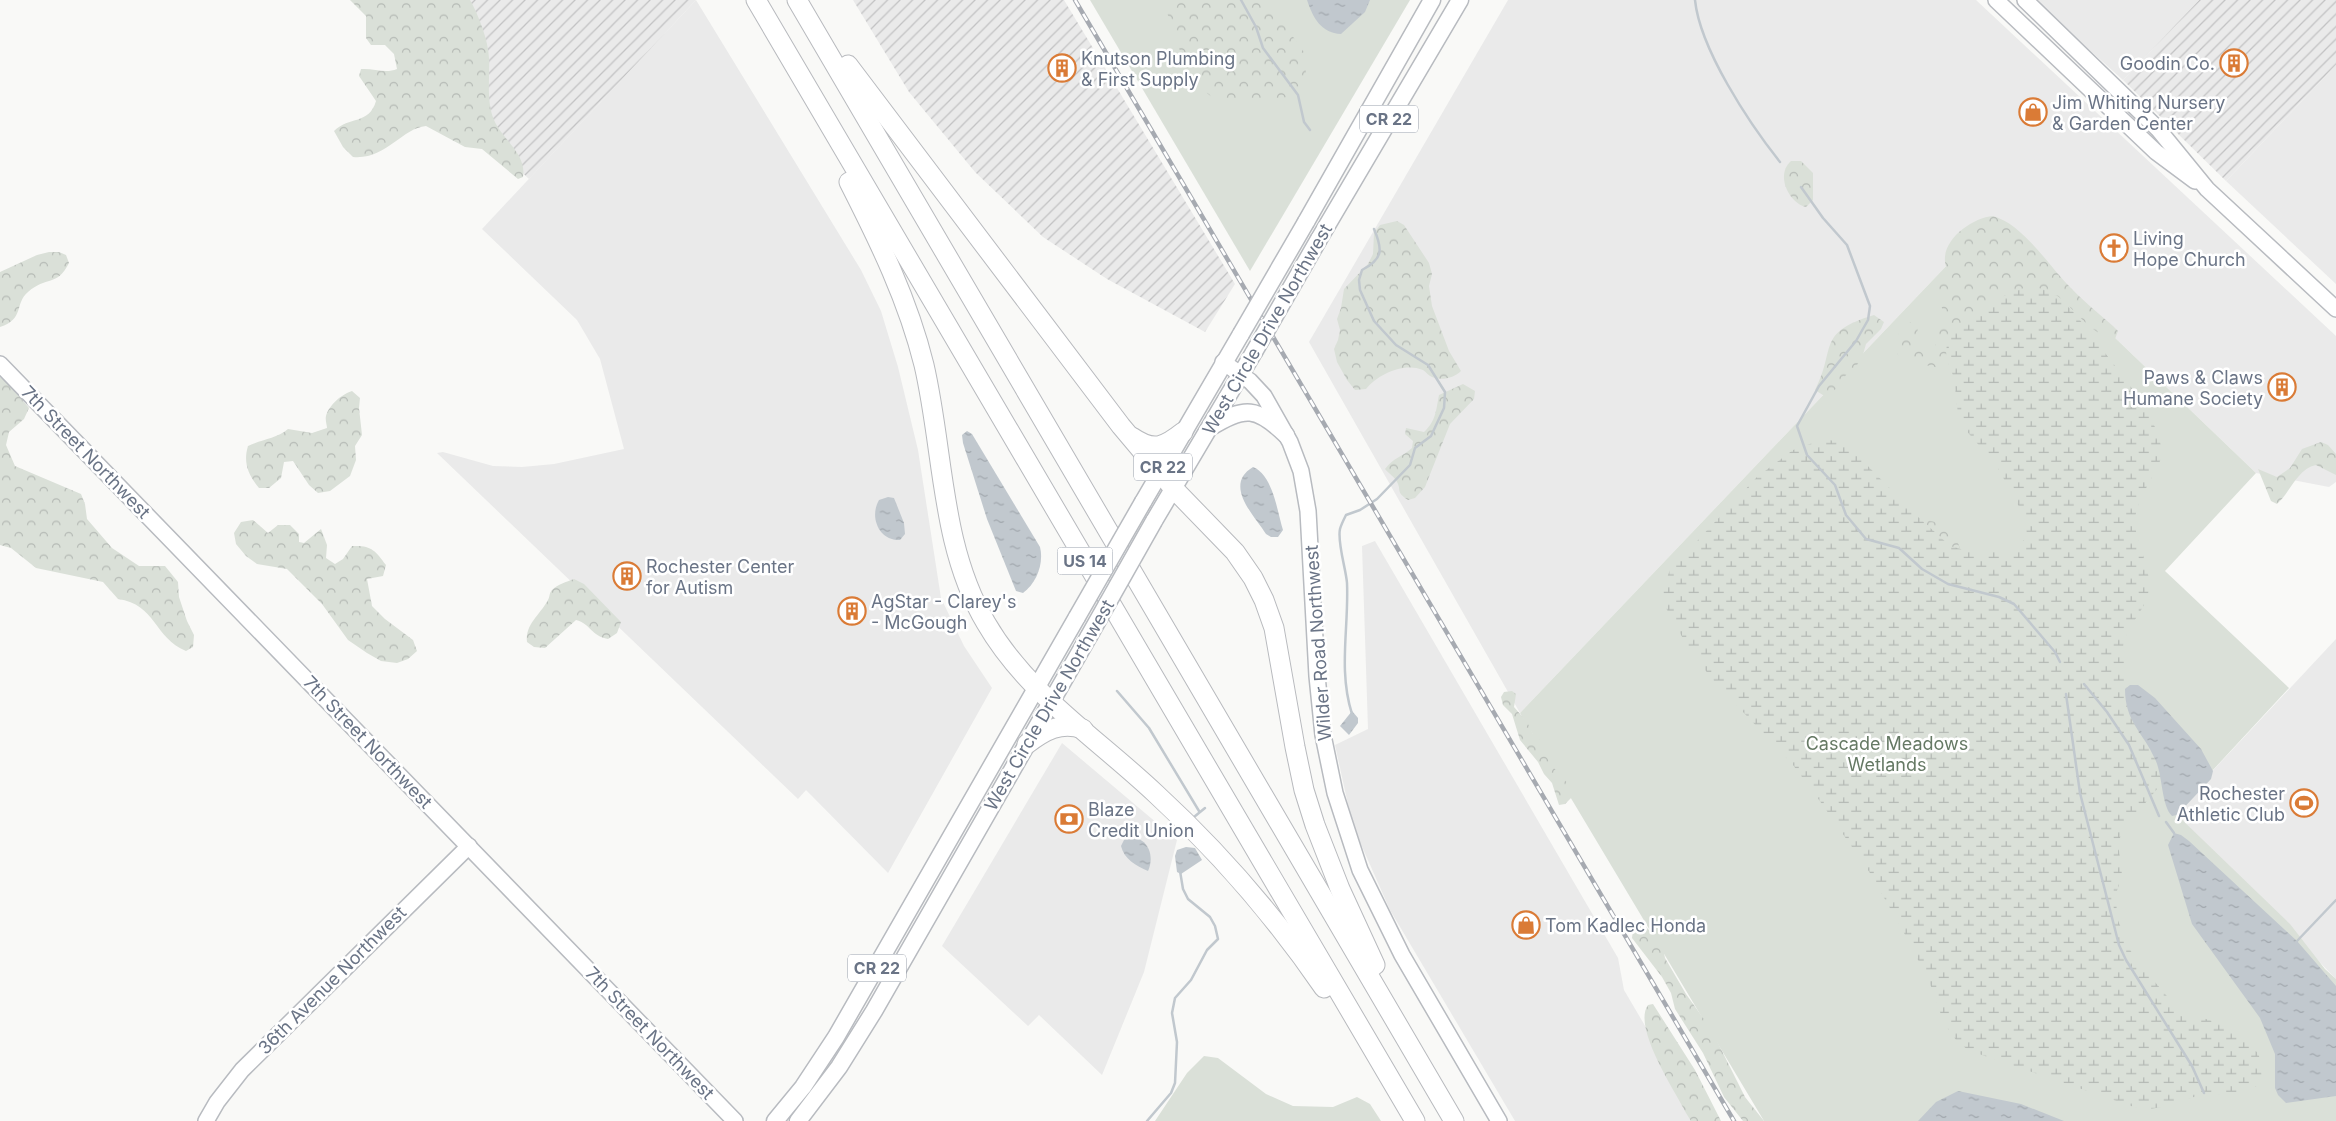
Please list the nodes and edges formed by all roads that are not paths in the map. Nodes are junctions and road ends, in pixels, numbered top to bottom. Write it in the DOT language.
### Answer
graph roads {
  1 [pos="756,0"];
  2 [pos="797,0"];
  3 [pos="805,0"];
  4 [pos="1432,0"];
  5 [pos="1460,0"];
  6 [pos="2025,0"];
  7 [pos="2002,2"];
  8 [pos="785,50"];
  9 [pos="2207,189"];
  10 [pos="2336,309"];
  11 [pos="1223,362"];
  12 [pos="0,364"];
  13 [pos="1241,373"];
  14 [pos="1209,428"];
  15 [pos="1183,432"];
  16 [pos="1127,434"];
  17 [pos="1286,435"];
  18 [pos="1160,473"];
  19 [pos="1174,488"];
  20 [pos="1037,689"];
  21 [pos="1052,703"];
  22 [pos="1084,730"];
  23 [pos="1027,744"];
  24 [pos="468,846"];
  25 [pos="1430,1081"];
  26 [pos="206,1121"];
  27 [pos="735,1121"];
  28 [pos="774,1121"];
  29 [pos="798,1121"];
  30 [pos="1414,1121"];
  31 [pos="1454,1121"];
  32 [pos="1499,1121"];
  1 -- 8 [label="highway, US 14"];
  2 -- 25 [label="highway, US 14"];
  3 -- 16 [label="highway"];
  4 -- 11 [label="main road, West Circle Drive Northwest / CR 22, bridge"];
  5 -- 13 [label="main road, West Circle Drive Northwest / CR 22, bridge"];
  6 -- 9 [label="street"];
  7 -- 9 [label="street"];
  8 -- 20 [label="highway"];
  8 -- 30 [label="highway, US 14"];
  9 -- 10 [label="street"];
  11 -- 13 [label="street, Wilder Road Northwest"];
  11 -- 15 [label="main road, West Circle Drive Northwest / CR 22"];
  12 -- 24 [label="street, 7th Street Northwest"];
  13 -- 14 [label="main road, West Circle Drive Northwest / CR 22"];
  13 -- 17 [label="street, Wilder Road Northwest"];
  14 -- 17 [label="main road"];
  14 -- 19 [label="main road, West Circle Drive Northwest / CR 22"];
  15 -- 16 [label="highway"];
  15 -- 18 [label="main road, West Circle Drive Northwest / CR 22"];
  16 -- 18 [label="highway"];
  17 -- 32 [label="street, Wilder Road Northwest"];
  18 -- 19 [label="highway"];
  18 -- 20 [label="main road, West Circle Drive Northwest / CR 22, bridge"];
  19 -- 21 [label="main road, West Circle Drive Northwest / CR 22, bridge"];
  19 -- 25 [label="highway"];
  20 -- 21 [label="highway"];
  20 -- 28 [label="main road, West Circle Drive Northwest / CR 22"];
  21 -- 22 [label="highway"];
  21 -- 23 [label="main road, West Circle Drive Northwest / CR 22"];
  22 -- 23 [label="highway"];
  22 -- 30 [label="highway"];
  23 -- 29 [label="main road, West Circle Drive Northwest / CR 22"];
  24 -- 26 [label="street, 36th Avenue Northwest"];
  24 -- 27 [label="street, 7th Street Northwest"];
  25 -- 31 [label="highway, US 14"];
}
